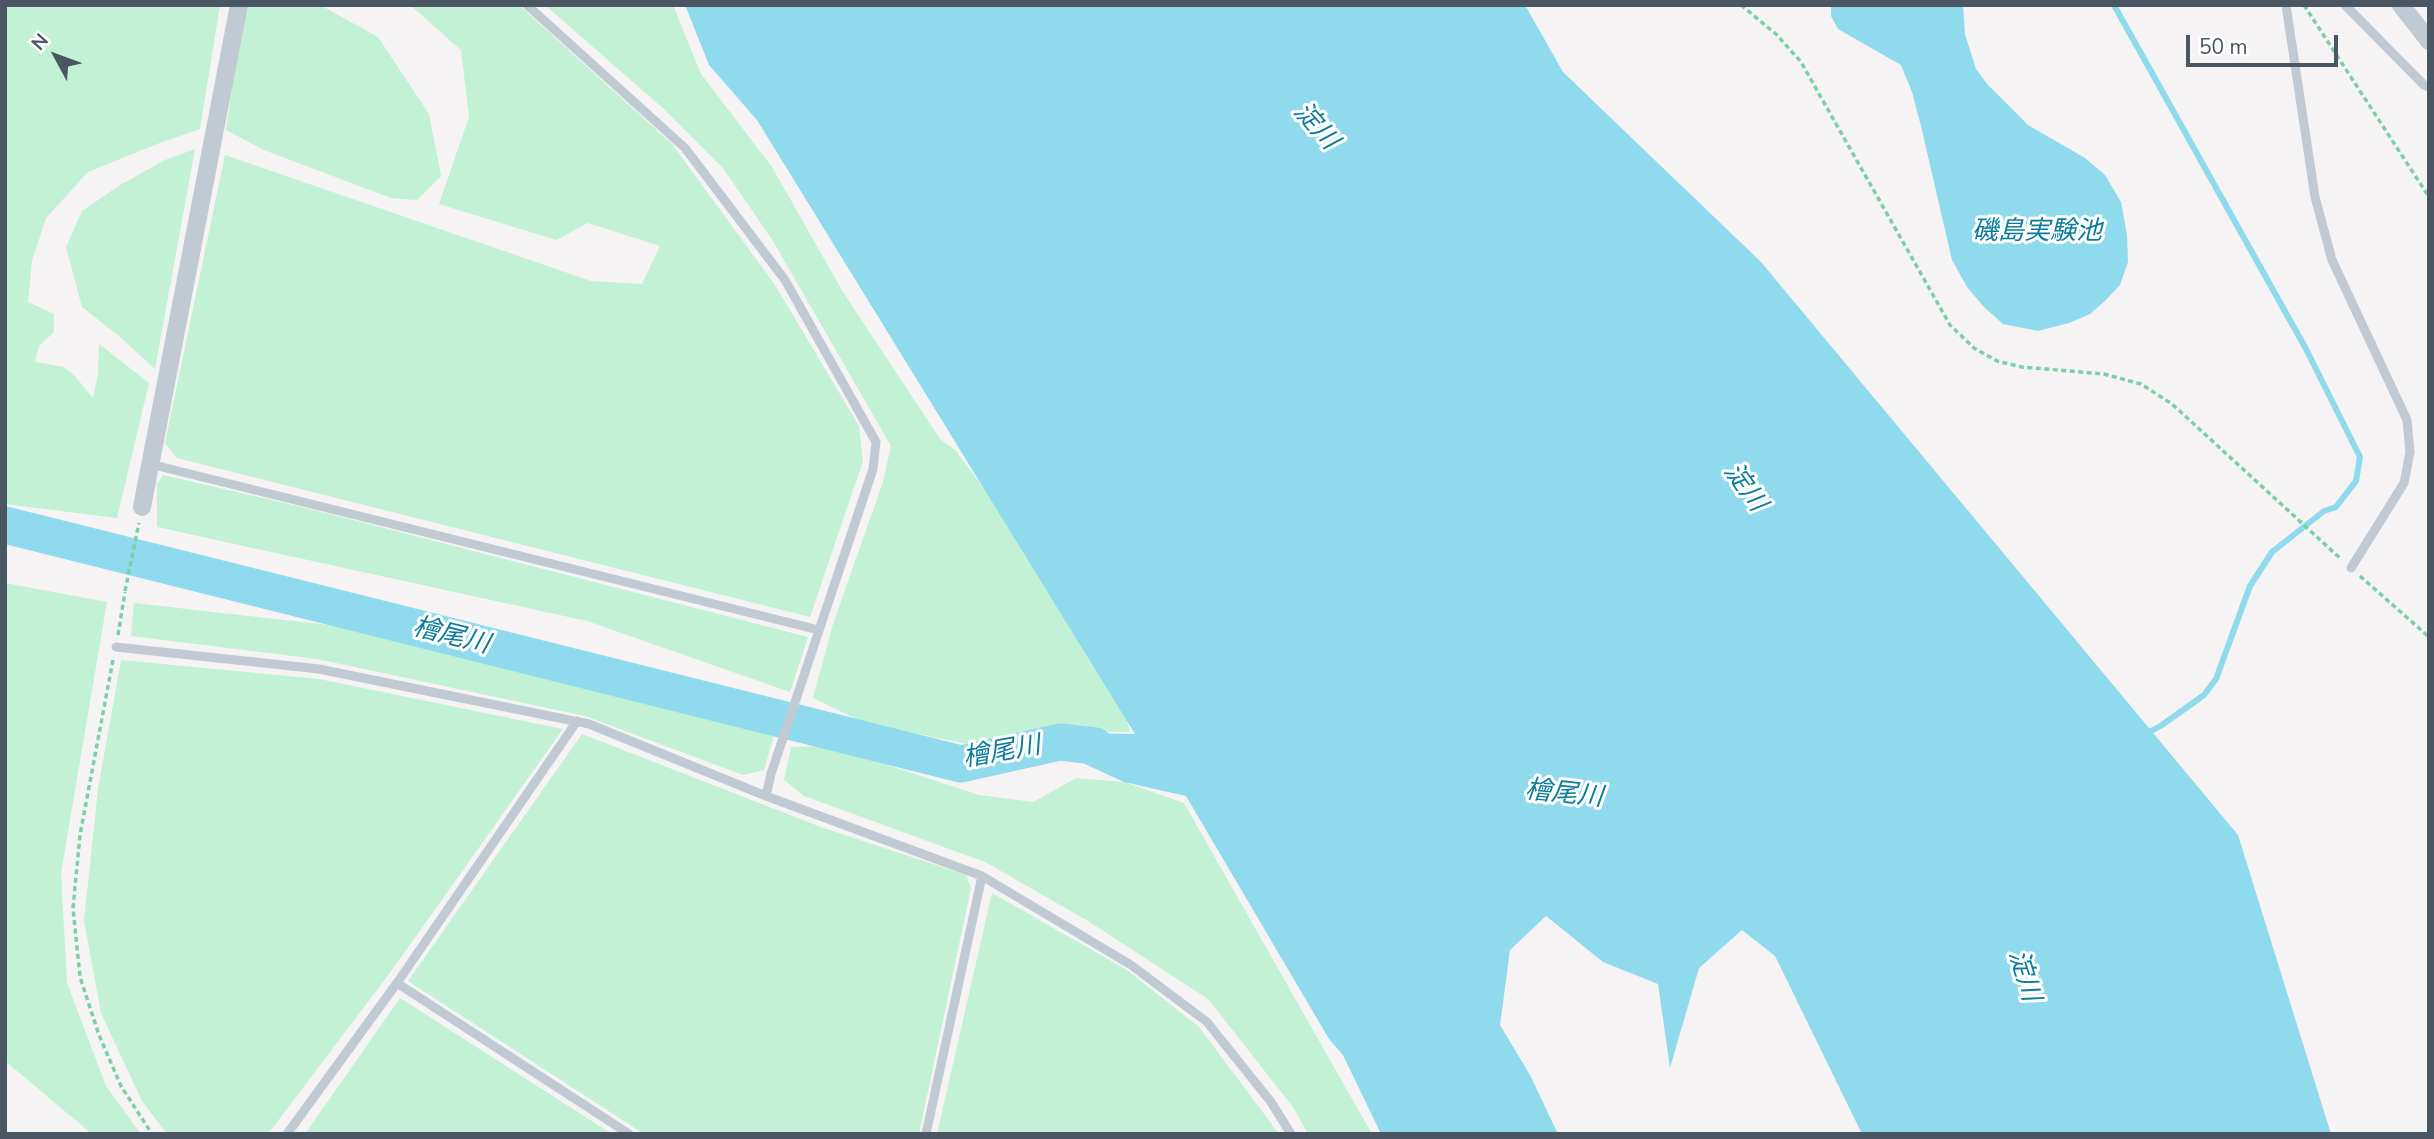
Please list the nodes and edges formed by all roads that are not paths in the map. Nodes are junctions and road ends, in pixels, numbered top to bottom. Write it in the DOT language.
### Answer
graph roads {
  1 [pos="239,5"];
  2 [pos="527,5"];
  3 [pos="2286,5"];
  4 [pos="2345,5"];
  5 [pos="2401,5"];
  6 [pos="2429,41"];
  7 [pos="2429,87"];
  8 [pos="150,464"];
  9 [pos="142,507"];
  10 [pos="2351,568"];
  11 [pos="819,630"];
  12 [pos="116,647"];
  13 [pos="577,721"];
  14 [pos="766,796"];
  15 [pos="982,876"];
  16 [pos="397,983"];
  17 [pos="287,1134"];
  18 [pos="629,1134"];
  19 [pos="926,1134"];
  20 [pos="1291,1134"];
  1 -- 8 [label="street"];
  2 -- 11 [label="lane"];
  3 -- 10 [label="lane"];
  4 -- 7 [label="lane"];
  5 -- 6 [label="street"];
  8 -- 9 [label="street"];
  8 -- 11 [label="lane"];
  11 -- 14 [label="lane"];
  12 -- 13 [label="lane"];
  13 -- 14 [label="lane"];
  13 -- 16 [label="lane"];
  14 -- 15 [label="lane"];
  15 -- 19 [label="lane"];
  15 -- 20 [label="lane"];
  16 -- 17 [label="lane"];
  16 -- 18 [label="lane"];
}
